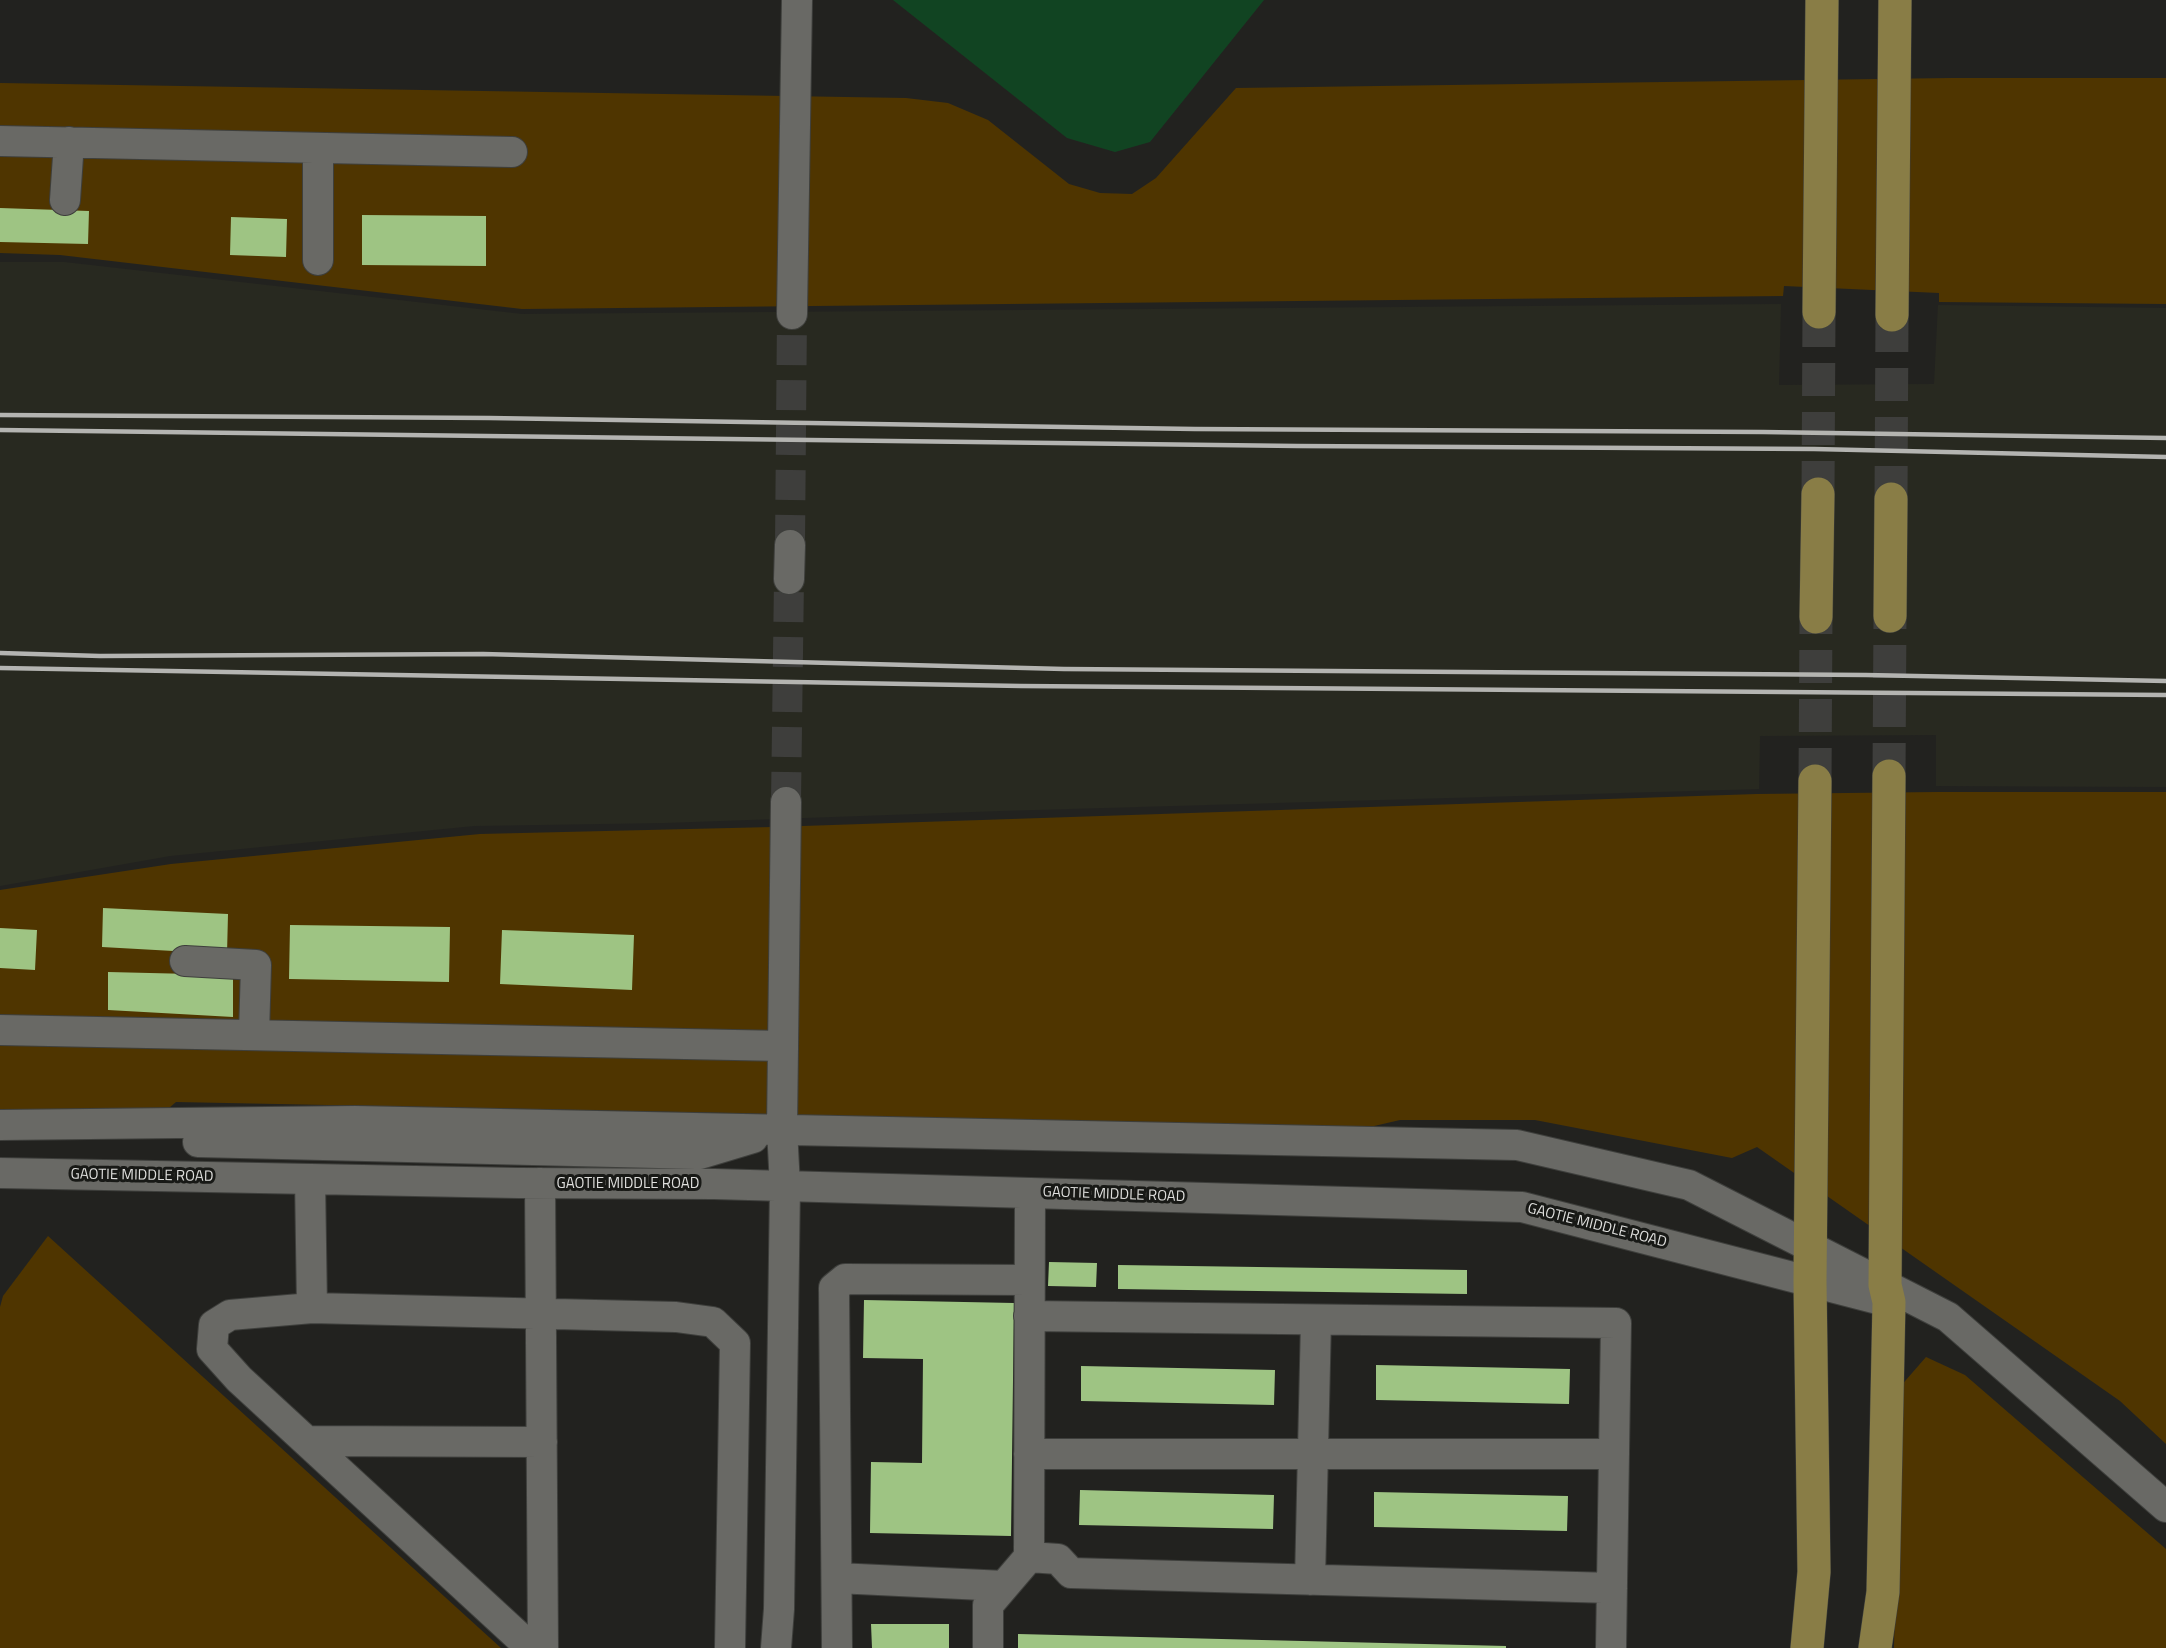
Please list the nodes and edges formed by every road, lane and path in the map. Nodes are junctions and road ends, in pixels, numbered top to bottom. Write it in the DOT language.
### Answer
graph roads {
  1 [pos="796,0"];
  2 [pos="1822,0"];
  3 [pos="1895,0"];
  4 [pos="0,141"];
  5 [pos="69,142"];
  6 [pos="318,148"];
  7 [pos="512,152"];
  8 [pos="65,200"];
  9 [pos="318,260"];
  10 [pos="1819,312"];
  11 [pos="792,314"];
  12 [pos="1892,315"];
  13 [pos="1818,494"];
  14 [pos="1891,499"];
  15 [pos="789,545"];
  16 [pos="789,579"];
  17 [pos="1890,616"];
  18 [pos="1816,617"];
  19 [pos="1889,776"];
  20 [pos="1815,781"];
  21 [pos="786,802"];
  22 [pos="185,961"];
  23 [pos="0,1030"];
  24 [pos="254,1035"];
  25 [pos="783,1046"];
  26 [pos="0,1125"];
  27 [pos="782,1129"];
  28 [pos="0,1138"];
  29 [pos="0,1173"];
  30 [pos="310,1179"];
  31 [pos="540,1183"];
  32 [pos="785,1186"];
  33 [pos="1030,1193"];
  34 [pos="1811,1247"];
  35 [pos="1029,1280"];
  36 [pos="1810,1281"];
  37 [pos="1887,1293"];
  38 [pos="312,1308"];
  39 [pos="541,1313"];
  40 [pos="1029,1316"];
  41 [pos="1316,1320"];
  42 [pos="307,1441"];
  43 [pos="542,1442"];
  44 [pos="1029,1454"];
  45 [pos="1314,1454"];
  46 [pos="1614,1454"];
  47 [pos="2166,1508"];
  48 [pos="1029,1557"];
  49 [pos="837,1578"];
  50 [pos="1311,1580"];
  51 [pos="1004,1586"];
  52 [pos="1612,1588"];
  53 [pos="531,1648"];
  54 [pos="543,1648"];
  55 [pos="730,1648"];
  56 [pos="776,1648"];
  57 [pos="837,1648"];
  58 [pos="988,1648"];
  59 [pos="1611,1648"];
  60 [pos="1807,1648"];
  61 [pos="1875,1648"];
  1 -- 11 [label="street"];
  2 -- 10 [label="main road"];
  3 -- 12 [label="main road"];
  4 -- 5 [label="street"];
  5 -- 6 [label="street"];
  5 -- 8 [label="street"];
  6 -- 7 [label="street"];
  6 -- 9 [label="street"];
  13 -- 18 [label="main road"];
  14 -- 17 [label="main road"];
  15 -- 16 [label="street"];
  19 -- 37 [label="main road"];
  20 -- 34 [label="main road"];
  21 -- 25 [label="street"];
  22 -- 24 [label="street"];
  23 -- 24 [label="street"];
  24 -- 25 [label="street"];
  25 -- 27 [label="street"];
  26 -- 27 [label="street, GAOTIE MIDDLE ROAD"];
  27 -- 28 [label="street, GAOTIE MIDDLE ROAD"];
  27 -- 32 [label="street"];
  27 -- 34 [label="street, GAOTIE MIDDLE ROAD"];
  29 -- 30 [label="street, GAOTIE MIDDLE ROAD"];
  30 -- 31 [label="street, GAOTIE MIDDLE ROAD"];
  30 -- 38 [label="street"];
  31 -- 32 [label="street, GAOTIE MIDDLE ROAD"];
  31 -- 39 [label="street"];
  32 -- 33 [label="street, GAOTIE MIDDLE ROAD"];
  32 -- 56 [label="street"];
  33 -- 35 [label="street"];
  33 -- 36 [label="street, GAOTIE MIDDLE ROAD"];
  34 -- 36 [label="main road"];
  34 -- 37 [label="street, GAOTIE MIDDLE ROAD"];
  35 -- 40 [label="street"];
  35 -- 49 [label="street"];
  36 -- 37 [label="street, GAOTIE MIDDLE ROAD"];
  36 -- 60 [label="main road"];
  37 -- 47 [label="street, GAOTIE MIDDLE ROAD"];
  37 -- 61 [label="main road"];
  38 -- 39 [label="street"];
  38 -- 42 [label="street"];
  39 -- 43 [label="street"];
  39 -- 55 [label="street"];
  40 -- 41 [label="street"];
  40 -- 44 [label="street"];
  41 -- 45 [label="street"];
  41 -- 46 [label="street"];
  42 -- 43 [label="street"];
  42 -- 53 [label="street"];
  43 -- 54 [label="street"];
  44 -- 45 [label="street"];
  44 -- 48 [label="street"];
  45 -- 46 [label="street"];
  45 -- 50 [label="street"];
  46 -- 52 [label="street"];
  48 -- 50 [label="street"];
  48 -- 51 [label="street"];
  49 -- 51 [label="street"];
  49 -- 57 [label="street"];
  50 -- 52 [label="street"];
  51 -- 58 [label="street"];
  52 -- 59 [label="street"];
}
